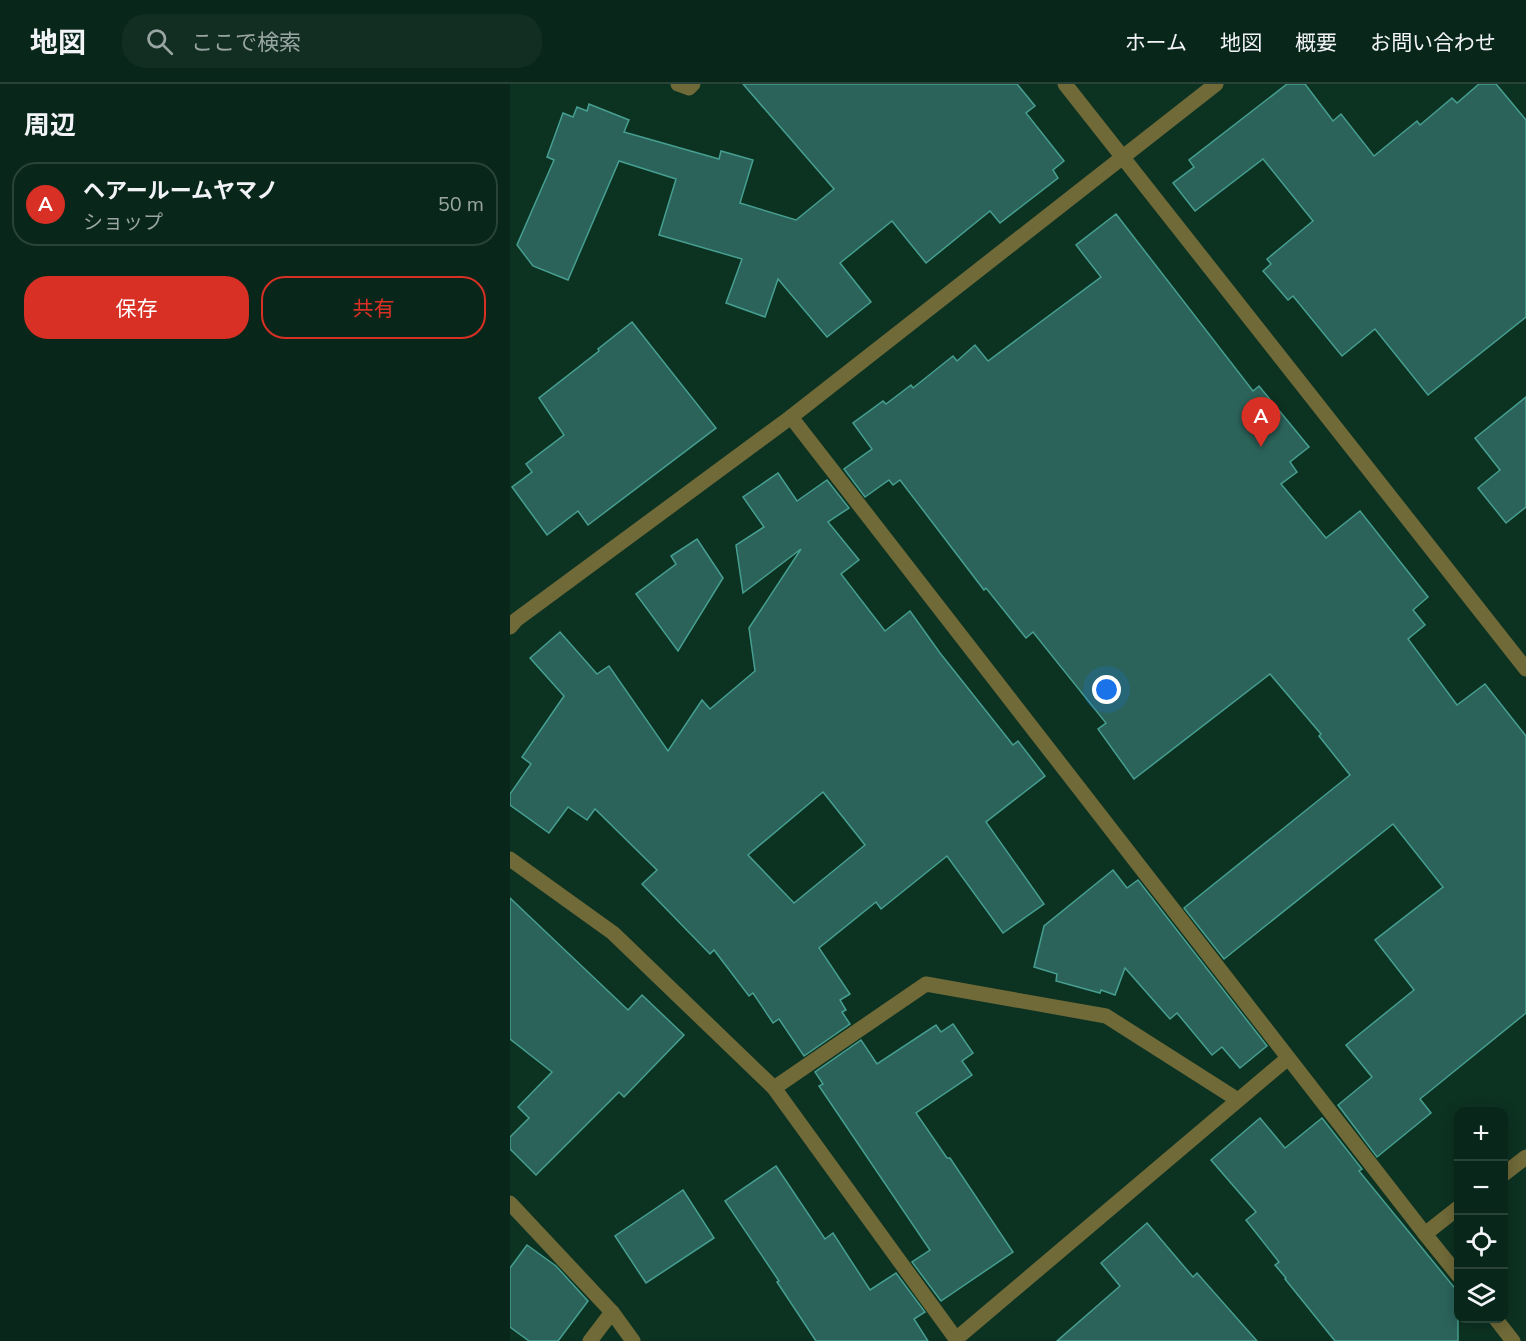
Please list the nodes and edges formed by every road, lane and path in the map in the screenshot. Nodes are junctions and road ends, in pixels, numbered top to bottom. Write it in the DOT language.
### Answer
graph roads {
  1 [pos="678,84"];
  2 [pos="693,84"];
  3 [pos="1065,84"];
  4 [pos="1216,84"];
  5 [pos="1124,156"];
  6 [pos="791,417"];
  7 [pos="510,627"];
  8 [pos="1526,669"];
  9 [pos="510,859"];
  10 [pos="1288,1058"];
  11 [pos="774,1088"];
  12 [pos="1238,1100"];
  13 [pos="1526,1157"];
  14 [pos="1508,1170"];
  15 [pos="510,1203"];
  16 [pos="1454,1211"];
  17 [pos="1425,1234"];
  18 [pos="1454,1270"];
  19 [pos="612,1312"];
  20 [pos="1499,1323"];
  21 [pos="955,1340"];
  22 [pos="590,1341"];
  23 [pos="633,1341"];
  24 [pos="1514,1341"];
  1 -- 2 [label="street"];
  3 -- 5 [label="street"];
  4 -- 5 [label="street"];
  5 -- 6 [label="street"];
  5 -- 8 [label="street"];
  6 -- 7 [label="street"];
  6 -- 10 [label="street"];
  9 -- 11 [label="street"];
  10 -- 12 [label="street"];
  10 -- 17 [label="street"];
  11 -- 12 [label="street"];
  11 -- 21 [label="street"];
  12 -- 21 [label="street"];
  13 -- 14 [label="street"];
  15 -- 19 [label="street"];
  16 -- 17 [label="street"];
  17 -- 18 [label="street"];
  19 -- 22 [label="street"];
  19 -- 23 [label="street"];
  20 -- 24 [label="street"];
}
